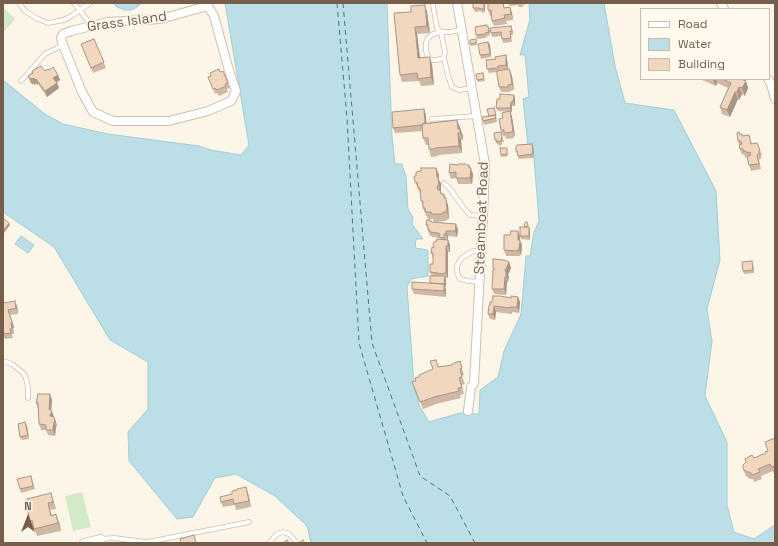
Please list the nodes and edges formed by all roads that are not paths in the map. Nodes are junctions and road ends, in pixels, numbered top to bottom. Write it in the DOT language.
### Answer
graph roads {
  1 [pos="19,3"];
  2 [pos="74,3"];
  3 [pos="90,3"];
  4 [pos="432,3"];
  5 [pos="457,3"];
  6 [pos="208,5"];
  7 [pos="80,10"];
  8 [pos="91,26"];
  9 [pos="461,30"];
  10 [pos="441,32"];
  11 [pos="63,45"];
  12 [pos="444,58"];
  13 [pos="769,80"];
  14 [pos="21,81"];
  15 [pos="472,88"];
  16 [pos="775,99"];
  17 [pos="477,116"];
  18 [pos="432,119"];
  19 [pos="444,183"];
  20 [pos="483,216"];
  21 [pos="481,251"];
  22 [pos="479,282"];
  23 [pos="3,361"];
  24 [pos="28,398"];
  25 [pos="468,411"];
  26 [pos="249,522"];
  27 [pos="92,542"];
  28 [pos="110,543"];
  29 [pos="269,543"];
  30 [pos="297,543"];
  1 -- 7 [label="lane"];
  2 -- 7 [label="lane"];
  3 -- 7 [label="lane"];
  4 -- 10 [label="lane"];
  5 -- 9 [label="street, Steamboat Road"];
  6 -- 8 [label="street, Grass Island"];
  6 -- 11 [label="street, Grass Island"];
  7 -- 8 [label="lane"];
  8 -- 11 [label="street, Grass Island"];
  9 -- 10 [label="lane"];
  9 -- 15 [label="street, Steamboat Road"];
  10 -- 12 [label="lane"];
  10 -- 12 [label="lane"];
  11 -- 14 [label="lane"];
  12 -- 15 [label="lane"];
  13 -- 16 [label="street"];
  15 -- 17 [label="street, Steamboat Road"];
  17 -- 18 [label="lane"];
  17 -- 20 [label="street, Steamboat Road"];
  19 -- 20 [label="lane"];
  20 -- 21 [label="street, Steamboat Road"];
  21 -- 22 [label="street, Steamboat Road"];
  21 -- 22 [label="lane"];
  22 -- 25 [label="street, Steamboat Road"];
  23 -- 24 [label="lane"];
  26 -- 27 [label="lane"];
  27 -- 28 [label="lane"];
  29 -- 30 [label="lane"];
}
